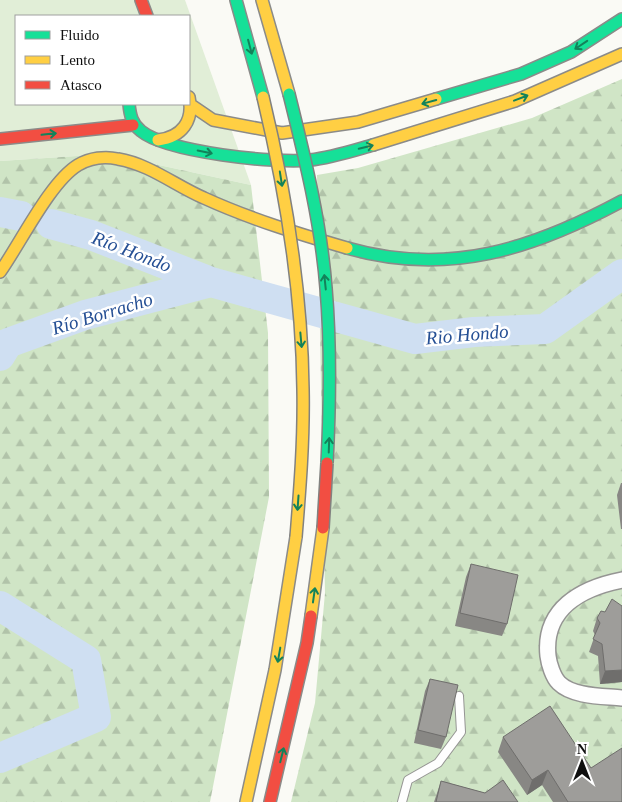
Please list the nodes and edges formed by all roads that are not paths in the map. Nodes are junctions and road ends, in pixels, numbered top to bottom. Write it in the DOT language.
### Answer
graph roads {
  1 [pos="141,0"];
  2 [pos="236,0"];
  3 [pos="262,0"];
  4 [pos="147,15"];
  5 [pos="622,19"];
  6 [pos="622,54"];
  7 [pos="190,101"];
  8 [pos="129,105"];
  9 [pos="190,105"];
  10 [pos="133,125"];
  11 [pos="0,139"];
  12 [pos="158,140"];
  13 [pos="622,201"];
  14 [pos="0,272"];
  15 [pos="622,580"];
  16 [pos="459,696"];
  17 [pos="622,698"];
  18 [pos="246,802"];
  19 [pos="270,802"];
  20 [pos="402,802"];
  1 -- 4 [label="main road"];
  2 -- 18 [label="main road, one-way, bridge"];
  19 -- 3 [label="main road, one-way, bridge"];
  5 -- 7 [label="main road, one-way"];
  12 -- 6 [label="main road, one-way"];
  8 -- 10 [label="main road"];
  9 -- 12 [label="main road"];
  11 -- 10 [label="main road, one-way"];
  10 -- 12 [label="main road"];
  13 -- 14 [label="main road"];
  15 -- 17 [label="street"];
  16 -- 20 [label="lane"];
}
